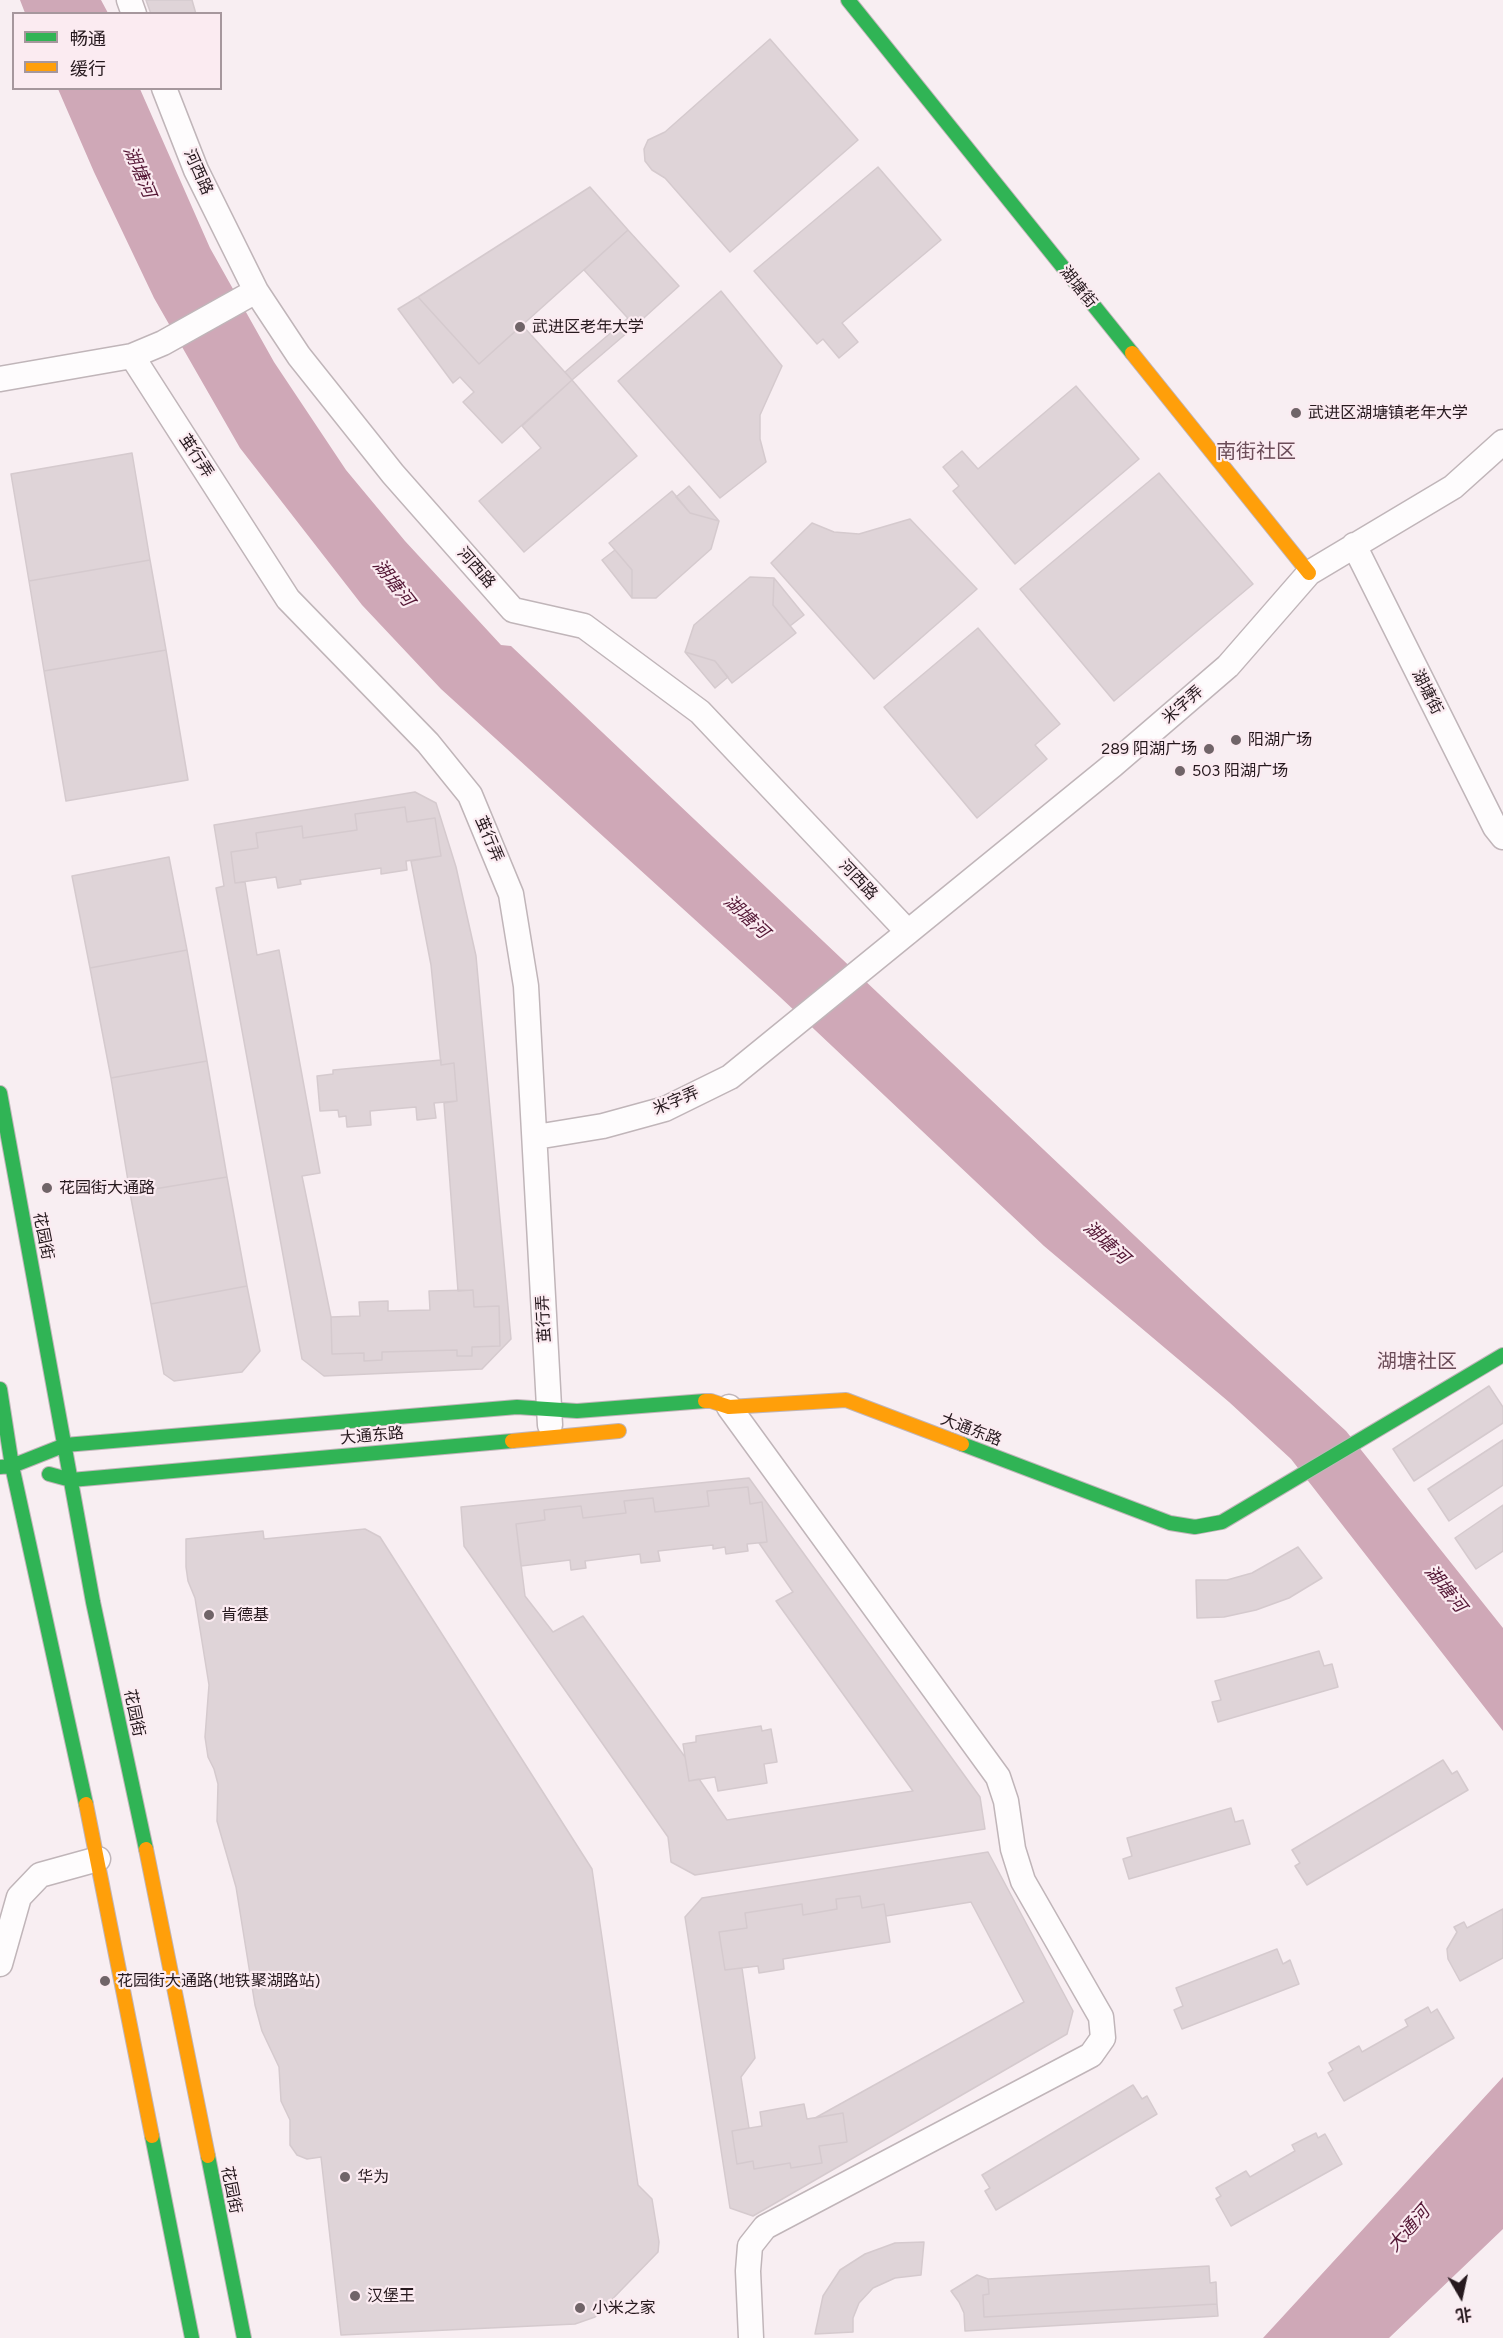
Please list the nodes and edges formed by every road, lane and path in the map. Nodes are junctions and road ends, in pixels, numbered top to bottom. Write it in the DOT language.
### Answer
graph roads {
  1 [pos="848,0"];
  2 [pos="165,90"];
  3 [pos="249,295"];
  4 [pos="132,356"];
  5 [pos="0,379"];
  6 [pos="1503,442"];
  7 [pos="1354,545"];
  8 [pos="1309,573"];
  9 [pos="1503,837"];
  10 [pos="908,932"];
  11 [pos="0,1094"];
  12 [pos="536,1137"];
  13 [pos="1503,1355"];
  14 [pos="0,1389"];
  15 [pos="548,1409"];
  16 [pos="725,1411"];
  17 [pos="628,1430"];
  18 [pos="551,1437"];
  19 [pos="65,1445"];
  20 [pos="6,1466"];
  21 [pos="71,1480"];
  22 [pos="98,1859"];
  23 [pos="0,1964"];
  24 [pos="192,2338"];
  25 [pos="243,2338"];
  26 [pos="751,2338"];
  1 -- 8 [label="street, 湖塘街"];
  2 -- 3 [label="street, 河西路"];
  3 -- 4 [label="street"];
  3 -- 10 [label="street, 河西路"];
  4 -- 5 [label="street"];
  4 -- 12 [label="street, 茧行弄"];
  6 -- 7 [label="street, 米字弄"];
  7 -- 8 [label="street, 米字弄"];
  7 -- 9 [label="street, 湖塘街"];
  8 -- 10 [label="street, 米字弄"];
  10 -- 12 [label="street, 米字弄"];
  11 -- 19 [label="street, 花园街"];
  12 -- 15 [label="street, 茧行弄"];
  13 -- 16 [label="street, 大通东路"];
  14 -- 20 [label="street"];
  15 -- 16 [label="street, 大通东路"];
  15 -- 18 [label="street, 茧行弄"];
  15 -- 19 [label="street, 大通东路"];
  16 -- 26 [label="street"];
  17 -- 18 [label="street, 大通东路"];
  18 -- 21 [label="street, 大通东路"];
  19 -- 20 [label="street, 大通东路"];
  19 -- 21 [label="street, 花园街"];
  20 -- 21 [label="street, 大通东路"];
  20 -- 22 [label="street"];
  21 -- 25 [label="street, 花园街"];
  22 -- 23 [label="street"];
  22 -- 24 [label="street"];
}
